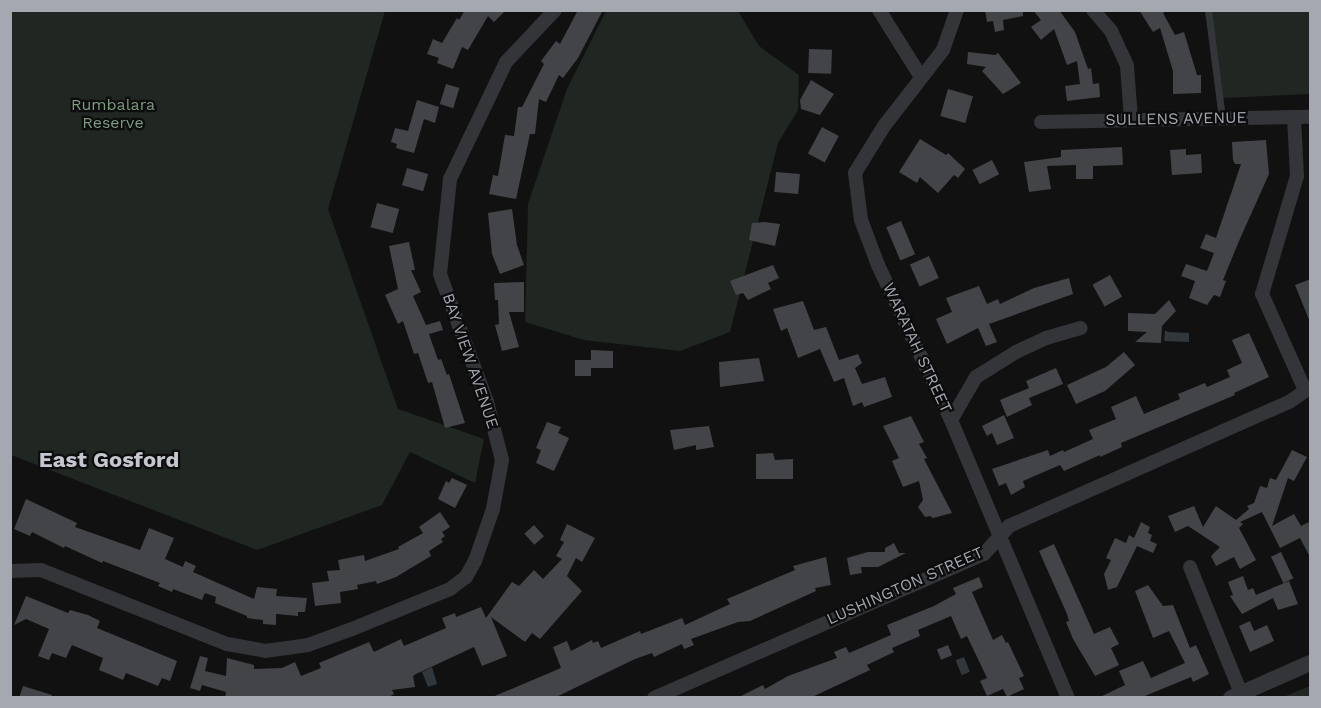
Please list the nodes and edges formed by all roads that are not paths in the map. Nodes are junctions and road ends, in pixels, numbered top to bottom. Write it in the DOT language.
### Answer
graph roads {
  1 [pos="555,10"];
  2 [pos="879,10"];
  3 [pos="957,10"];
  4 [pos="1093,10"];
  5 [pos="1208,10"];
  6 [pos="921,77"];
  7 [pos="1294,117"];
  8 [pos="1311,117"];
  9 [pos="1222,118"];
  10 [pos="1131,119"];
  11 [pos="1041,122"];
  12 [pos="1081,328"];
  13 [pos="1308,389"];
  14 [pos="951,420"];
  15 [pos="1000,538"];
  16 [pos="1190,567"];
  17 [pos="10,571"];
  18 [pos="1311,663"];
  19 [pos="1236,695"];
  20 [pos="654,698"];
  21 [pos="1068,698"];
  1 -- 17 [label="street, BAY VIEW AVENUE"];
  2 -- 6 [label="street"];
  3 -- 6 [label="street, WARATAH STREET"];
  4 -- 10 [label="street"];
  5 -- 9 [label="lane"];
  6 -- 14 [label="street, WARATAH STREET"];
  7 -- 8 [label="street, SULLENS AVENUE"];
  7 -- 9 [label="street, SULLENS AVENUE"];
  7 -- 13 [label="street"];
  9 -- 10 [label="street, SULLENS AVENUE"];
  10 -- 11 [label="street, SULLENS AVENUE"];
  12 -- 14 [label="street"];
  13 -- 15 [label="street, LUSHINGTON STREET"];
  14 -- 15 [label="street, WARATAH STREET"];
  15 -- 20 [label="street, LUSHINGTON STREET"];
  15 -- 21 [label="street, WARATAH STREET"];
  16 -- 19 [label="street"];
  18 -- 19 [label="street"];
}
